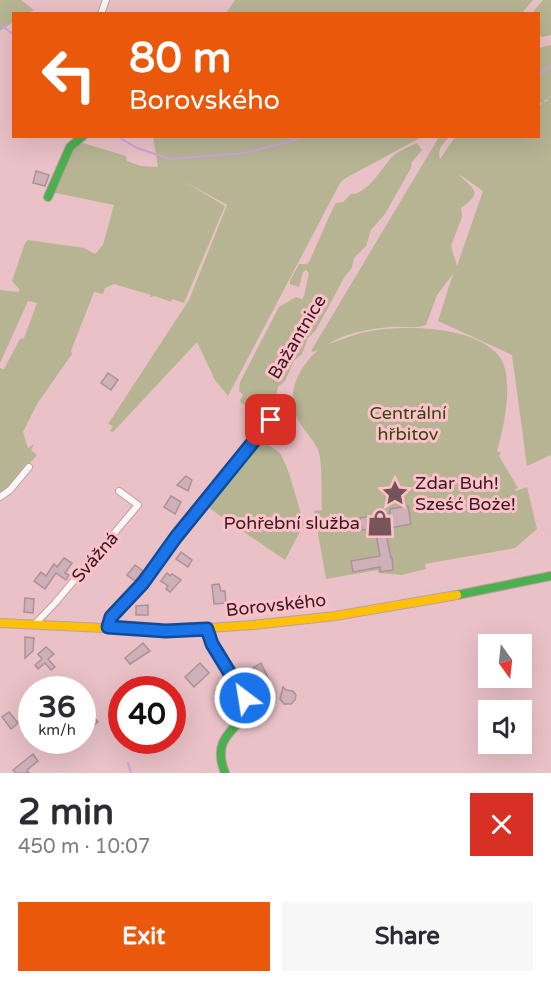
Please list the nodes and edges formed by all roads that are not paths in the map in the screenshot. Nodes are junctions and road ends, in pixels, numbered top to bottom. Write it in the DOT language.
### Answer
graph roads {
  1 [pos="81,138"];
  2 [pos="48,197"];
  3 [pos="271,420"];
  4 [pos="29,467"];
  5 [pos="119,490"];
  6 [pos="0,497"];
  7 [pos="551,576"];
  8 [pos="0,623"];
  9 [pos="34,625"];
  10 [pos="108,627"];
  11 [pos="207,629"];
  12 [pos="225,773"];
  1 -- 2 [label="main road"];
  3 -- 10 [label="main road"];
  4 -- 6 [label="street"];
  5 -- 9 [label="street, Svážná"];
  7 -- 11 [label="main road, Borovského"];
  8 -- 9 [label="main road, Borovského"];
  9 -- 10 [label="main road, Borovského"];
  10 -- 11 [label="main road, Borovského"];
  11 -- 12 [label="main road"];
}
